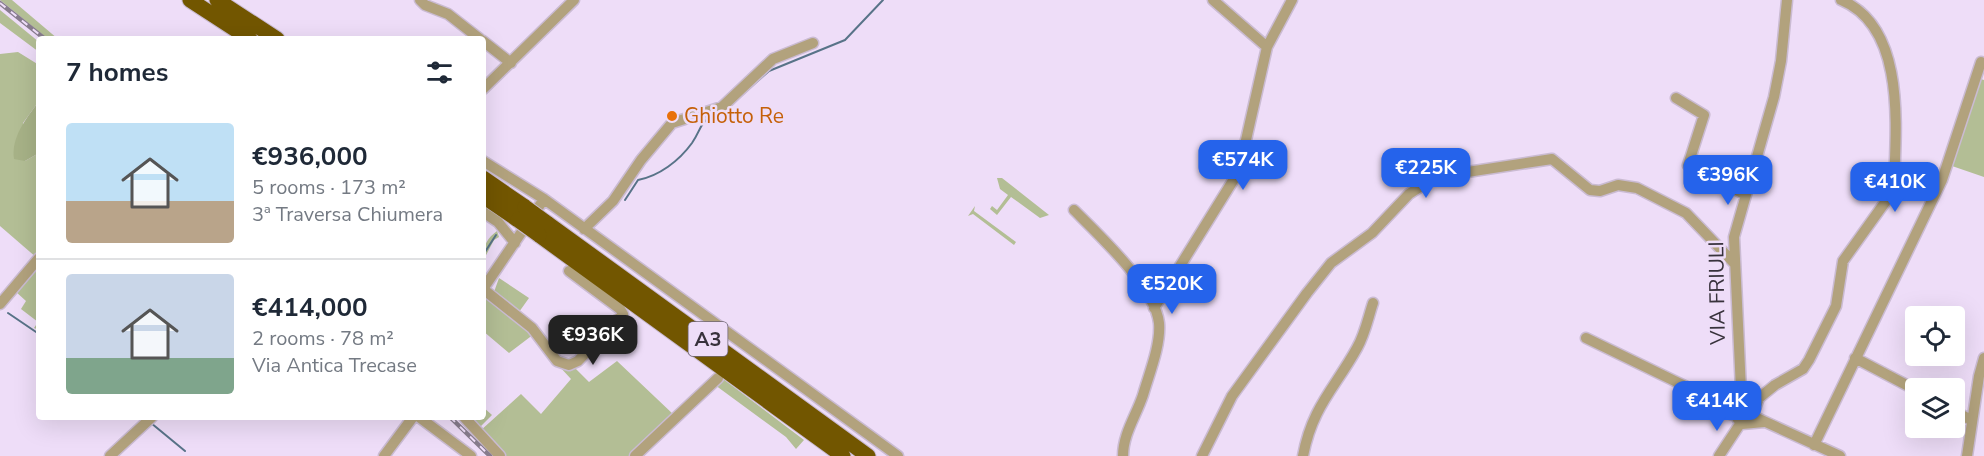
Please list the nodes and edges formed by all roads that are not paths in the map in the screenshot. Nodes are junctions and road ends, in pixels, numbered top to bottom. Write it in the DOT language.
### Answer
graph roads {
  1 [pos="190,0"];
  2 [pos="217,0"];
  3 [pos="420,0"];
  4 [pos="574,0"];
  5 [pos="1213,0"];
  6 [pos="1292,0"];
  7 [pos="1787,0"];
  8 [pos="1841,0"];
  9 [pos="245,36"];
  10 [pos="272,36"];
  11 [pos="477,36"];
  12 [pos="486,43"];
  13 [pos="813,43"];
  14 [pos="1266,47"];
  15 [pos="1981,62"];
  16 [pos="511,63"];
  17 [pos="486,86"];
  18 [pos="1676,98"];
  19 [pos="486,163"];
  20 [pos="486,181"];
  21 [pos="1746,195"];
  22 [pos="486,197"];
  23 [pos="544,200"];
  24 [pos="1074,210"];
  25 [pos="486,214"];
  26 [pos="521,214"];
  27 [pos="543,229"];
  28 [pos="584,229"];
  29 [pos="515,243"];
  30 [pos="36,262"];
  31 [pos="1734,263"];
  32 [pos="568,271"];
  33 [pos="486,285"];
  34 [pos="486,291"];
  35 [pos="1373,303"];
  36 [pos="0,304"];
  37 [pos="1154,308"];
  38 [pos="1586,338"];
  39 [pos="1855,358"];
  40 [pos="1984,358"];
  41 [pos="718,378"];
  42 [pos="1905,384"];
  43 [pos="1965,417"];
  44 [pos="1745,418"];
  45 [pos="149,420"];
  46 [pos="411,420"];
  47 [pos="423,420"];
  48 [pos="467,420"];
  49 [pos="1971,420"];
  50 [pos="1814,445"];
  51 [pos="895,454"];
  52 [pos="110,456"];
  53 [pos="384,456"];
  54 [pos="471,456"];
  55 [pos="500,456"];
  56 [pos="635,456"];
  57 [pos="843,456"];
  58 [pos="868,456"];
  59 [pos="1123,456"];
  60 [pos="1202,456"];
  61 [pos="1303,456"];
  62 [pos="1719,456"];
  63 [pos="1840,456"];
  64 [pos="1967,456"];
  1 -- 9 [label="highway"];
  2 -- 10 [label="highway"];
  3 -- 11 [label="street"];
  4 -- 16 [label="street"];
  5 -- 14 [label="street"];
  6 -- 14 [label="street"];
  7 -- 21 [label="street, VIA FRIULI"];
  8 -- 44 [label="street"];
  12 -- 16 [label="street"];
  13 -- 28 [label="street"];
  14 -- 37 [label="street"];
  15 -- 39 [label="street"];
  16 -- 17 [label="street"];
  18 -- 21 [label="street"];
  19 -- 23 [label="street"];
  20 -- 26 [label="highway, A3"];
  21 -- 31 [label="street, VIA FRIULI"];
  22 -- 26 [label="highway, A3"];
  23 -- 28 [label="street"];
  23 -- 29 [label="street"];
  24 -- 37 [label="street"];
  25 -- 29 [label="street"];
  26 -- 27 [label="highway, A3, bridge"];
  27 -- 57 [label="highway, A3"];
  27 -- 58 [label="highway, A3"];
  28 -- 51 [label="street"];
  29 -- 33 [label="street"];
  30 -- 36 [label="street"];
  31 -- 44 [label="street, VIA FRIULI"];
  31 -- 60 [label="street"];
  32 -- 34 [label="street"];
  35 -- 61 [label="street"];
  37 -- 59 [label="street"];
  38 -- 44 [label="street"];
  39 -- 42 [label="street"];
  39 -- 50 [label="street"];
  40 -- 49 [label="street"];
  41 -- 56 [label="street"];
  43 -- 49 [label="street"];
  44 -- 50 [label="street"];
  44 -- 62 [label="street"];
  45 -- 52 [label="street"];
  46 -- 53 [label="street"];
  47 -- 54 [label="street"];
  48 -- 55 [label="street"];
  49 -- 64 [label="street"];
  50 -- 63 [label="street"];
}
